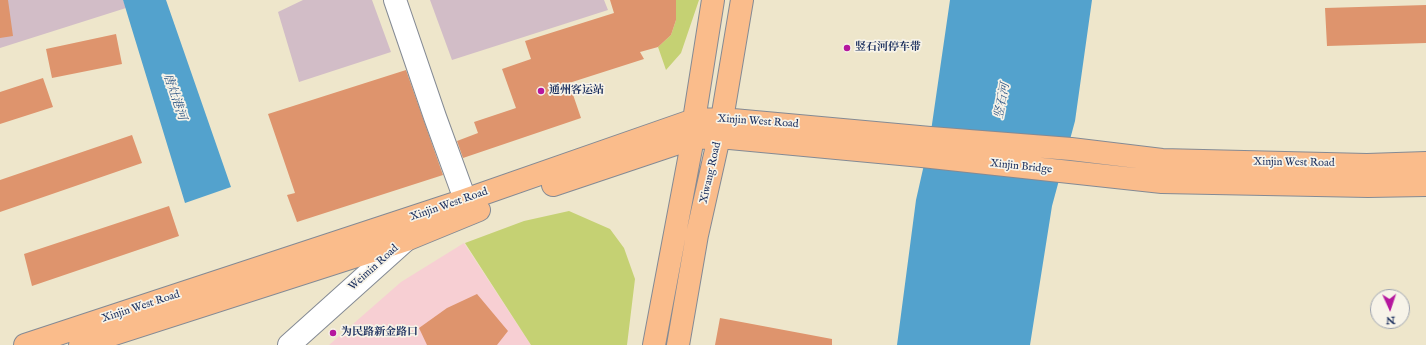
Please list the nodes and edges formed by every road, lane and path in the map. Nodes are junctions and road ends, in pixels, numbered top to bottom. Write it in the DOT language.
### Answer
graph roads {
  1 [pos="395,0"];
  2 [pos="713,0"];
  3 [pos="742,0"];
  4 [pos="720,128"];
  5 [pos="694,129"];
  6 [pos="880,142"];
  7 [pos="1162,160"];
  8 [pos="1426,163"];
  9 [pos="1162,182"];
  10 [pos="1426,185"];
  11 [pos="468,207"];
  12 [pos="406,240"];
  13 [pos="25,345"];
  14 [pos="80,345"];
  15 [pos="289,345"];
  16 [pos="654,345"];
  17 [pos="678,345"];
  1 -- 11 [label="street"];
  2 -- 5 [label="main road, Xiwang Road"];
  3 -- 4 [label="main road, Xiwang Road"];
  4 -- 5 [label="main road, Xinjin West Road"];
  4 -- 6 [label="main road, Xinjin West Road"];
  4 -- 17 [label="main road, Xiwang Road"];
  5 -- 11 [label="main road, Xinjin West Road"];
  5 -- 16 [label="main road, Xiwang Road"];
  6 -- 7 [label="main road, Xinjin Bridge"];
  6 -- 9 [label="main road, Xinjin Bridge"];
  7 -- 8 [label="main road, Xinjin West Road"];
  9 -- 10 [label="main road, Xinjin West Road"];
  11 -- 12 [label="street, Weimin Road"];
  11 -- 13 [label="main road, Xinjin West Road"];
  12 -- 14 [label="main road, Xinjin West Road"];
  12 -- 15 [label="street, Weimin Road"];
}
